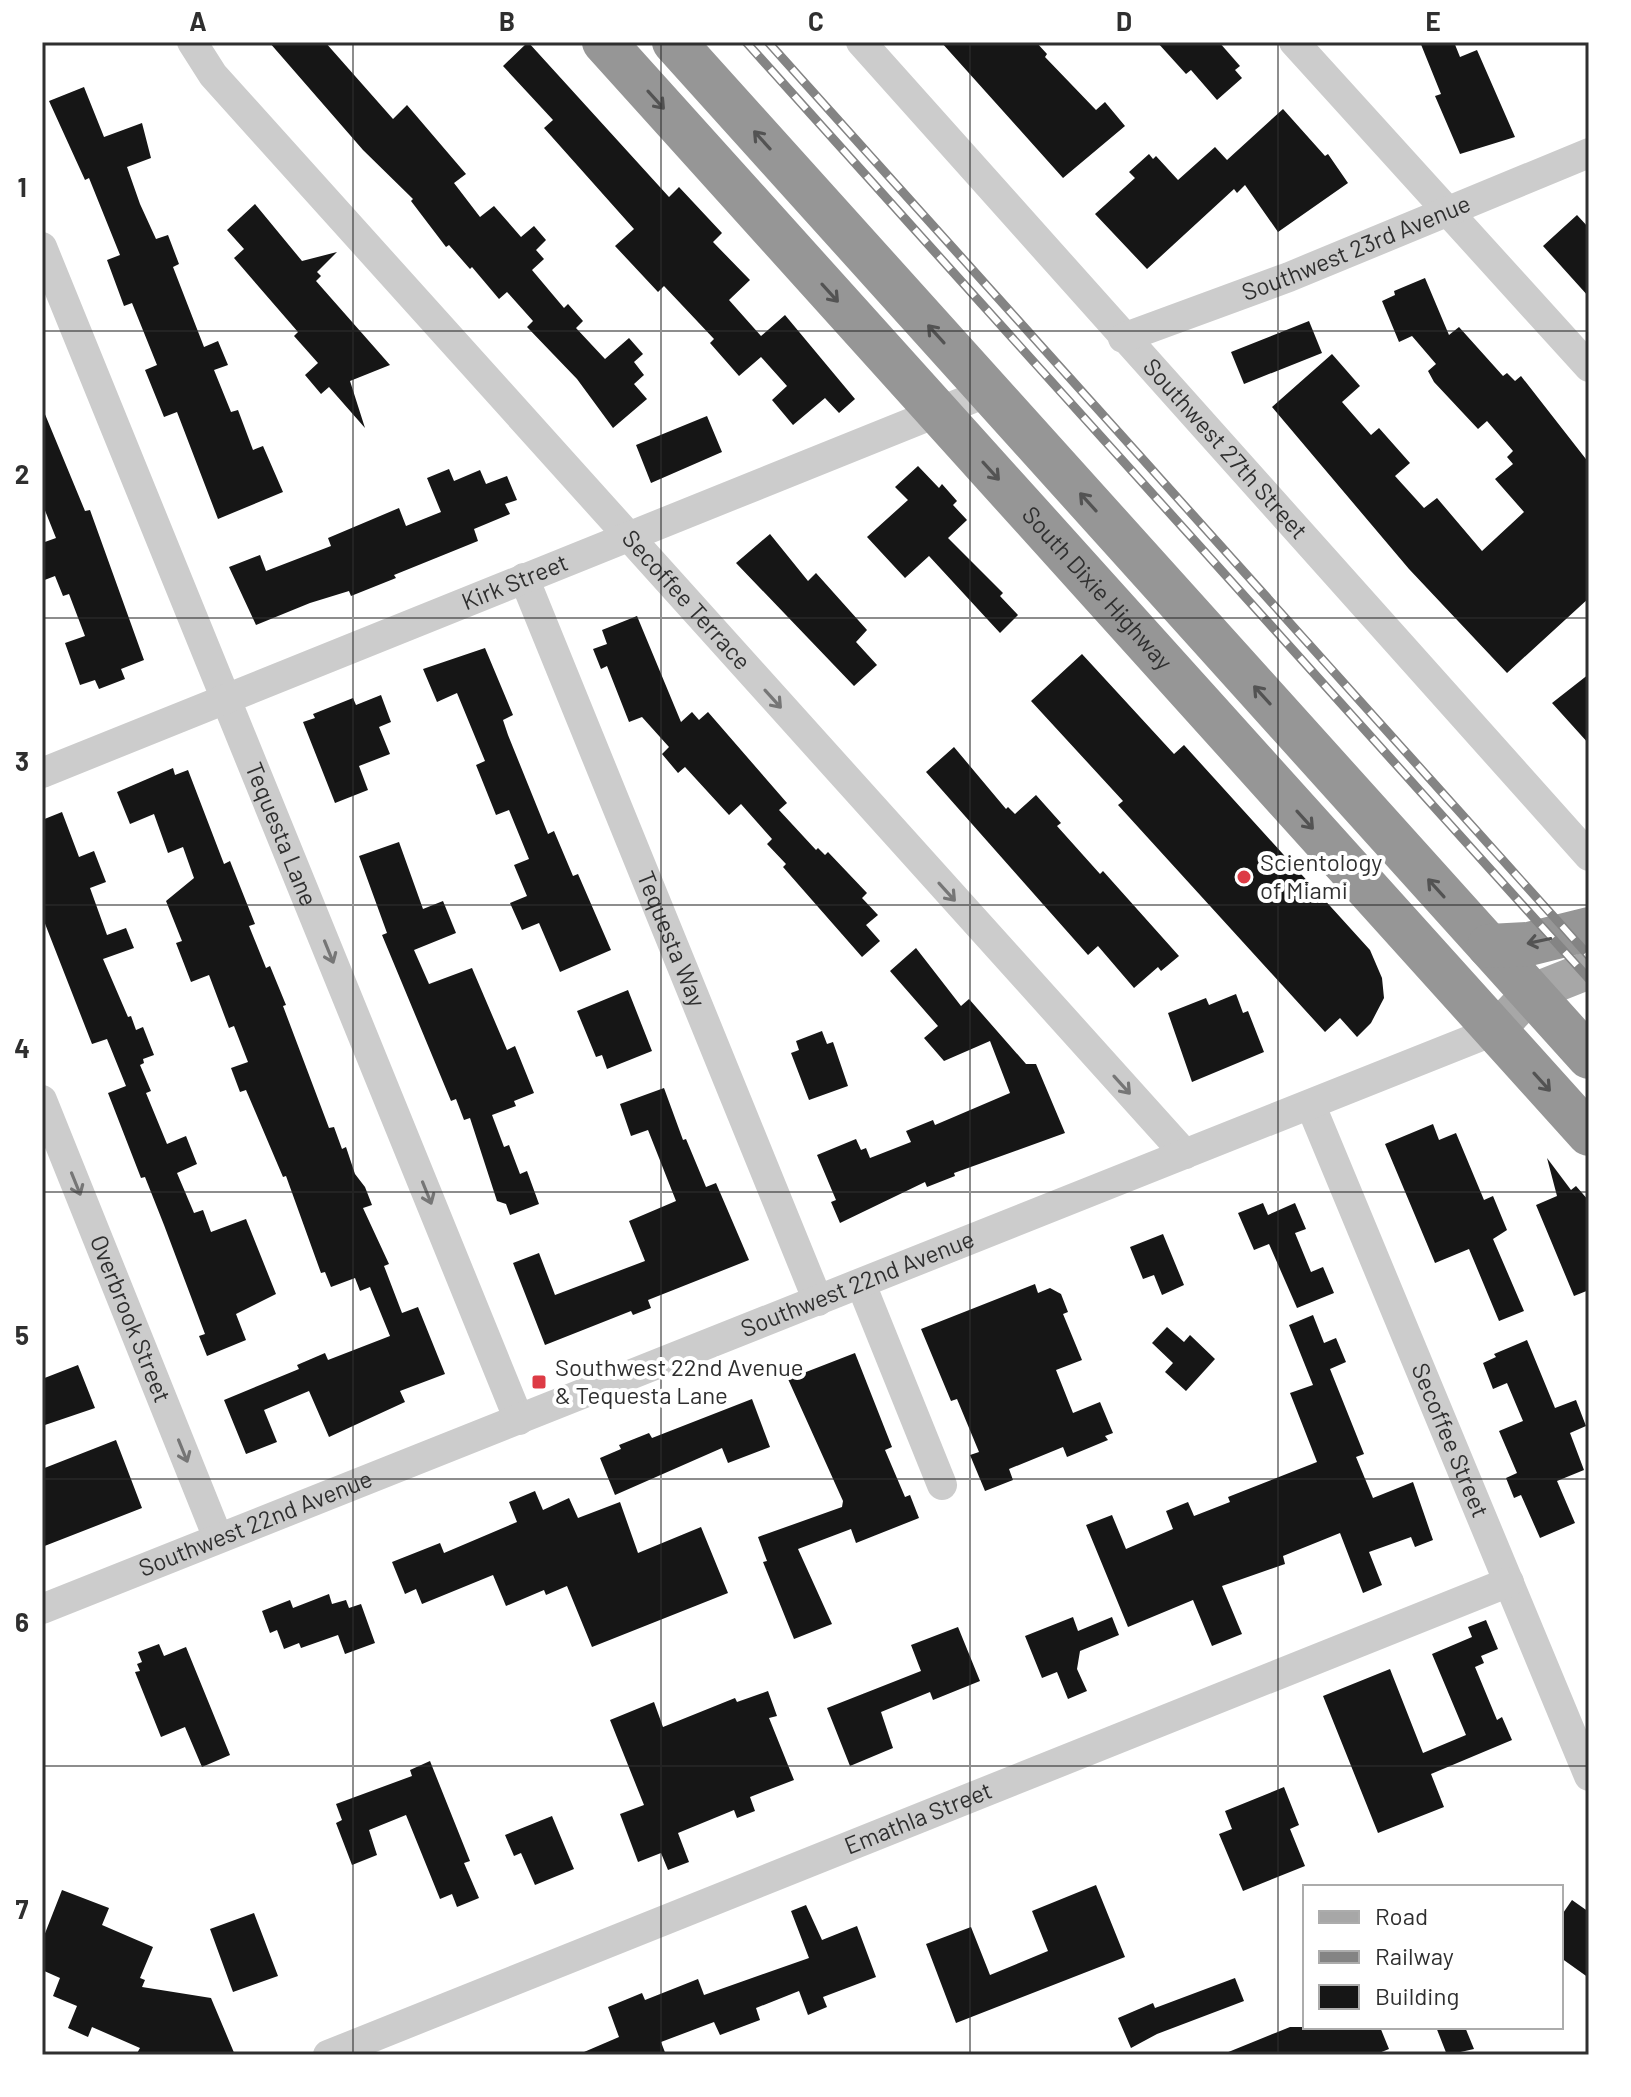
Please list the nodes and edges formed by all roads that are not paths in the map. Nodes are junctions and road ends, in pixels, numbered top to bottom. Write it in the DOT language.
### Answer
graph roads {
  1 [pos="192,42"];
  2 [pos="604,42"];
  3 [pos="674,42"];
  4 [pos="861,42"];
  5 [pos="1294,42"];
  6 [pos="1317,42"];
  7 [pos="1321,72"];
  8 [pos="1589,153"];
  9 [pos="1449,212"];
  10 [pos="42,247"];
  11 [pos="1123,338"];
  12 [pos="1589,367"];
  13 [pos="988,392"];
  14 [pos="939,413"];
  15 [pos="627,537"];
  16 [pos="524,578"];
  17 [pos="226,699"];
  18 [pos="42,773"];
  19 [pos="1589,856"];
  20 [pos="1589,929"];
  21 [pos="1489,946"];
  22 [pos="1589,970"];
  23 [pos="1531,993"];
  24 [pos="1496,1030"];
  25 [pos="1580,1033"];
  26 [pos="1311,1106"];
  27 [pos="44,1108"];
  28 [pos="1589,1134"];
  29 [pos="1185,1154"];
  30 [pos="861,1284"];
  31 [pos="818,1301"];
  32 [pos="519,1420"];
  33 [pos="942,1485"];
  34 [pos="218,1538"];
  35 [pos="1509,1582"];
  36 [pos="42,1609"];
  37 [pos="1589,1776"];
  38 [pos="328,2055"];
  1 -- 15 [label="street, Secoffee Terrace"];
  2 -- 14 [label="highway, South Dixie Highway, one-way"];
  13 -- 3 [label="highway, one-way"];
  4 -- 11 [label="street, Southwest 27th Street"];
  5 -- 7 [label="street"];
  6 -- 7 [label="street"];
  7 -- 9 [label="street"];
  8 -- 9 [label="street, Southwest 23rd Avenue"];
  9 -- 11 [label="street, Southwest 23rd Avenue"];
  9 -- 12 [label="street"];
  10 -- 17 [label="street, Tequesta Lane"];
  11 -- 19 [label="street, Southwest 27th Street"];
  13 -- 14 [label="street, Kirk Street"];
  21 -- 13 [label="highway, one-way"];
  14 -- 15 [label="street, Kirk Street"];
  14 -- 24 [label="highway, South Dixie Highway, one-way"];
  15 -- 16 [label="street, Kirk Street"];
  15 -- 29 [label="street, Secoffee Terrace, one-way"];
  16 -- 17 [label="street, Kirk Street"];
  16 -- 31 [label="street, Tequesta Way"];
  17 -- 18 [label="street, Kirk Street"];
  17 -- 32 [label="street, Tequesta Lane, one-way"];
  20 -- 21 [label="highway, one-way"];
  21 -- 23 [label="highway"];
  22 -- 23 [label="main road, Southwest 22nd Avenue"];
  23 -- 24 [label="main road, Southwest 22nd Avenue"];
  23 -- 25 [label="highway"];
  24 -- 25 [label="main road, Southwest 22nd Avenue"];
  24 -- 26 [label="street, Southwest 22nd Avenue"];
  24 -- 28 [label="highway, South Dixie Highway, one-way"];
  26 -- 29 [label="street, Southwest 22nd Avenue"];
  26 -- 35 [label="street, Secoffee Street"];
  27 -- 34 [label="street, Overbrook Street, one-way"];
  29 -- 30 [label="street, Southwest 22nd Avenue"];
  30 -- 31 [label="street, Southwest 22nd Avenue"];
  30 -- 33 [label="street"];
  31 -- 32 [label="street, Southwest 22nd Avenue"];
  32 -- 34 [label="street, Southwest 22nd Avenue"];
  34 -- 36 [label="street, Southwest 22nd Avenue"];
  35 -- 37 [label="street, Secoffee Street"];
  35 -- 38 [label="street, Emathla Street"];
}
